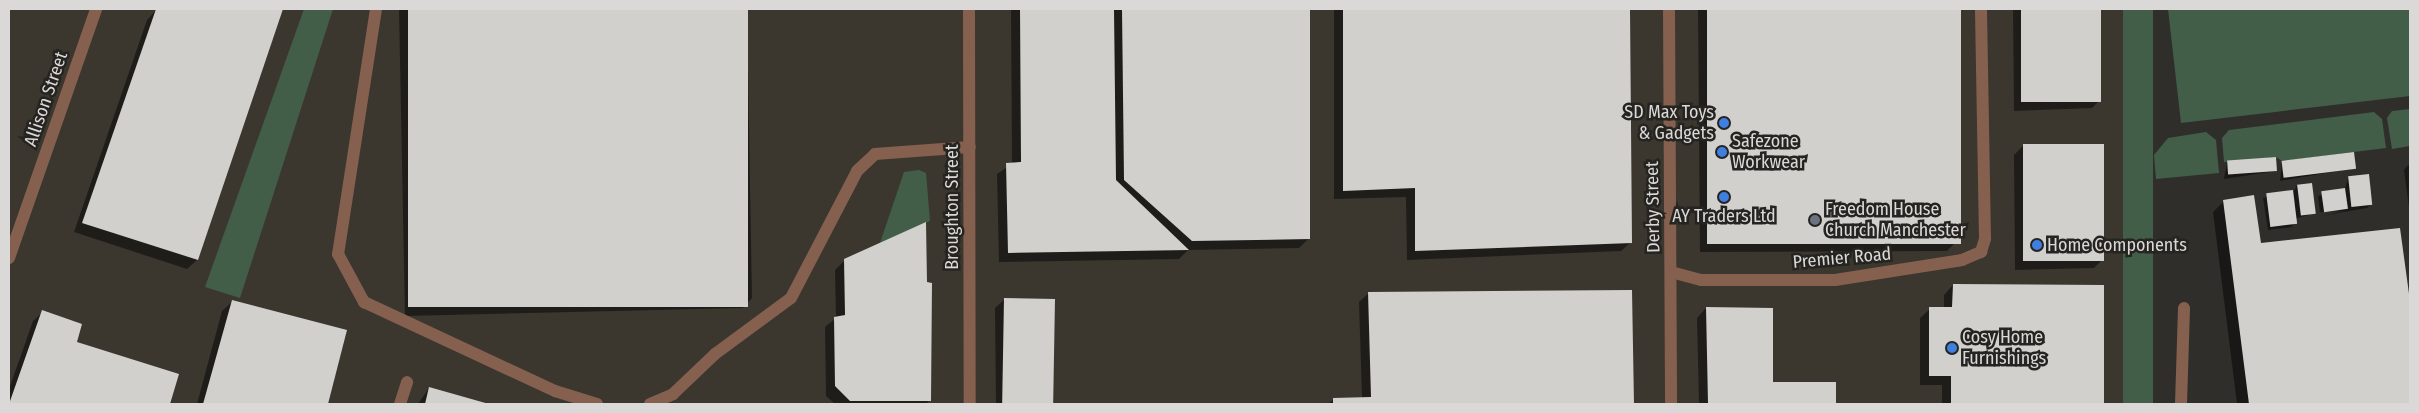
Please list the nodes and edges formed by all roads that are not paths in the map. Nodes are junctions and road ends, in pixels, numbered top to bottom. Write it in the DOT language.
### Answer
graph roads {
  1 [pos="96,9"];
  2 [pos="376,9"];
  3 [pos="969,9"];
  4 [pos="1669,9"];
  5 [pos="1981,9"];
  6 [pos="970,147"];
  7 [pos="9,258"];
  8 [pos="1671,272"];
  9 [pos="2184,308"];
  10 [pos="406,382"];
  11 [pos="400,404"];
  12 [pos="596,404"];
  13 [pos="650,404"];
  14 [pos="970,404"];
  15 [pos="1671,404"];
  16 [pos="2181,404"];
  1 -- 7 [label="street, Allison Street"];
  2 -- 12 [label="street"];
  3 -- 6 [label="street, Broughton Street"];
  4 -- 8 [label="street, Derby Street"];
  5 -- 8 [label="street, Premier Road"];
  6 -- 13 [label="street"];
  6 -- 14 [label="street, Broughton Street"];
  8 -- 15 [label="street, Derby Street"];
  9 -- 16 [label="street"];
  10 -- 11 [label="street"];
}
